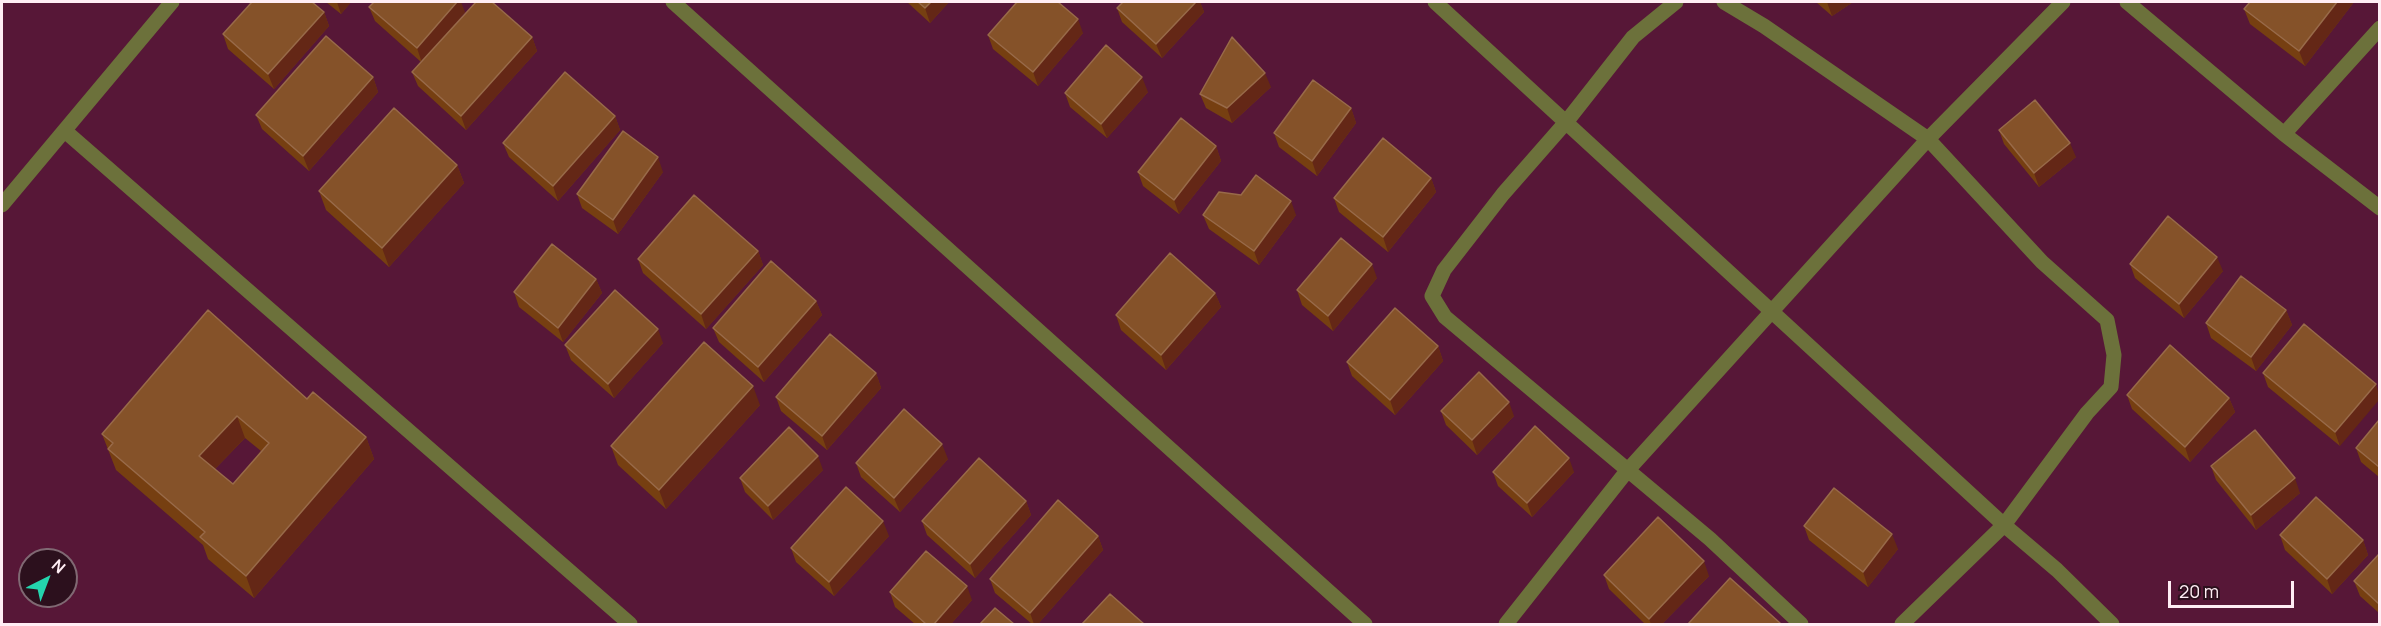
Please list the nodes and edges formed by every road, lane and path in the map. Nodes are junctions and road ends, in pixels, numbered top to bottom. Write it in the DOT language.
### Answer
graph roads {
  1 [pos="172,2"];
  2 [pos="673,2"];
  3 [pos="1435,2"];
  4 [pos="1676,2"];
  5 [pos="1724,2"];
  6 [pos="2063,2"];
  7 [pos="2127,2"];
  8 [pos="2379,28"];
  9 [pos="1567,121"];
  10 [pos="65,131"];
  11 [pos="2284,134"];
  12 [pos="1928,139"];
  13 [pos="2,205"];
  14 [pos="2379,208"];
  15 [pos="1772,311"];
  16 [pos="1627,471"];
  17 [pos="2004,525"];
  18 [pos="630,624"];
  19 [pos="1365,624"];
  20 [pos="1506,624"];
  21 [pos="1801,624"];
  22 [pos="1902,624"];
  23 [pos="2112,624"];
  1 -- 10 [label="street"];
  2 -- 19 [label="street"];
  3 -- 9 [label="street"];
  4 -- 9 [label="street"];
  5 -- 12 [label="street"];
  6 -- 12 [label="street"];
  7 -- 11 [label="street"];
  8 -- 11 [label="street"];
  9 -- 15 [label="street"];
  9 -- 16 [label="street"];
  10 -- 13 [label="street"];
  10 -- 18 [label="street"];
  11 -- 14 [label="street"];
  12 -- 15 [label="street"];
  12 -- 17 [label="street"];
  15 -- 16 [label="street"];
  15 -- 17 [label="street"];
  16 -- 20 [label="street"];
  16 -- 21 [label="street"];
  17 -- 22 [label="street"];
  17 -- 23 [label="street"];
}
